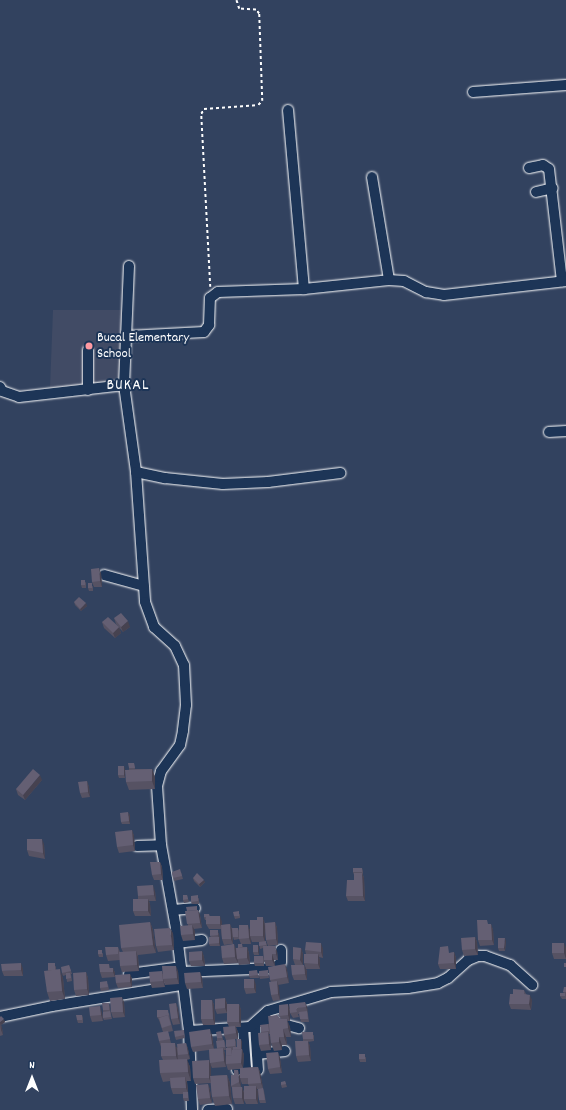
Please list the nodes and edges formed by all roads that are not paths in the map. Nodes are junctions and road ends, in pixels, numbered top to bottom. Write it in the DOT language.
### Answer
graph roads {
  1 [pos="566,85"];
  2 [pos="473,92"];
  3 [pos="288,110"];
  4 [pos="529,168"];
  5 [pos="372,177"];
  6 [pos="553,188"];
  7 [pos="536,192"];
  8 [pos="561,224"];
  9 [pos="129,266"];
  10 [pos="389,280"];
  11 [pos="564,281"];
  12 [pos="304,288"];
  13 [pos="128,336"];
  14 [pos="88,350"];
  15 [pos="124,385"];
  16 [pos="0,387"];
  17 [pos="88,390"];
  18 [pos="566,431"];
  19 [pos="549,432"];
  20 [pos="136,472"];
  21 [pos="340,473"];
  22 [pos="104,575"];
  23 [pos="144,586"];
  24 [pos="161,845"];
  25 [pos="137,846"];
  26 [pos="195,908"];
  27 [pos="173,910"];
  28 [pos="202,940"];
  29 [pos="178,943"];
  30 [pos="281,950"];
  31 [pos="181,969"];
  32 [pos="129,974"];
  33 [pos="182,985"];
  34 [pos="532,985"];
  35 [pos="0,1017"];
  36 [pos="256,1023"];
  37 [pos="243,1028"];
  38 [pos="299,1028"];
  39 [pos="189,1031"];
  40 [pos="285,1051"];
  41 [pos="257,1054"];
  42 [pos="237,1070"];
  43 [pos="258,1070"];
  44 [pos="227,1109"];
  45 [pos="192,1110"];
  46 [pos="208,1110"];
  1 -- 2 [label="street"];
  3 -- 12 [label="street"];
  4 -- 6 [label="street"];
  5 -- 10 [label="street"];
  6 -- 7 [label="street"];
  6 -- 8 [label="street"];
  8 -- 11 [label="street"];
  9 -- 13 [label="street"];
  10 -- 11 [label="street"];
  10 -- 12 [label="street"];
  12 -- 13 [label="street"];
  13 -- 15 [label="street"];
  14 -- 17 [label="street"];
  15 -- 17 [label="street"];
  15 -- 20 [label="street"];
  16 -- 17 [label="street"];
  18 -- 19 [label="street"];
  20 -- 21 [label="street"];
  20 -- 23 [label="street"];
  22 -- 23 [label="street"];
  23 -- 24 [label="street"];
  24 -- 25 [label="street"];
  24 -- 27 [label="street"];
  26 -- 27 [label="street"];
  27 -- 29 [label="street"];
  28 -- 29 [label="street"];
  29 -- 31 [label="street"];
  30 -- 31 [label="street"];
  31 -- 32 [label="street"];
  31 -- 33 [label="street"];
  33 -- 35 [label="street"];
  33 -- 39 [label="street"];
  34 -- 36 [label="street"];
  36 -- 37 [label="street"];
  36 -- 38 [label="street"];
  36 -- 41 [label="street"];
  37 -- 39 [label="street"];
  37 -- 42 [label="street"];
  39 -- 45 [label="street"];
  40 -- 41 [label="street"];
  41 -- 43 [label="street"];
  44 -- 46 [label="street"];
}
